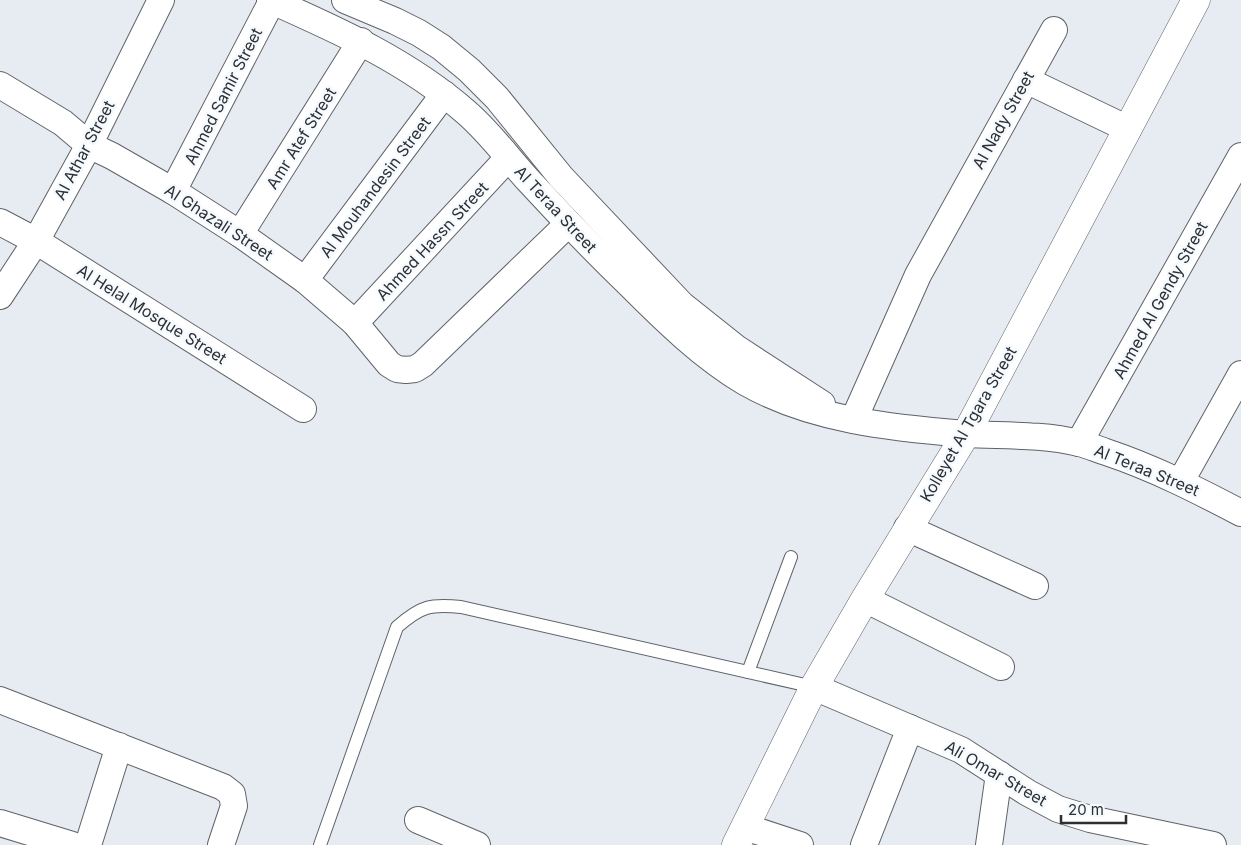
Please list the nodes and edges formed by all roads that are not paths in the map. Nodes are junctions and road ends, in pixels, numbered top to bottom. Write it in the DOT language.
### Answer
graph roads {
  1 [pos="161,0"];
  2 [pos="271,0"];
  3 [pos="344,0"];
  4 [pos="1196,0"];
  5 [pos="1054,30"];
  6 [pos="361,41"];
  7 [pos="1026,80"];
  8 [pos="0,85"];
  9 [pos="444,94"];
  10 [pos="1128,129"];
  11 [pos="89,145"];
  12 [pos="1241,156"];
  13 [pos="508,158"];
  14 [pos="173,191"];
  15 [pos="0,222"];
  16 [pos="568,224"];
  17 [pos="240,234"];
  18 [pos="36,241"];
  19 [pos="305,280"];
  20 [pos="0,296"];
  21 [pos="356,323"];
  22 [pos="1241,374"];
  23 [pos="303,409"];
  24 [pos="848,418"];
  25 [pos="966,434"];
  26 [pos="1079,443"];
  27 [pos="1181,481"];
  28 [pos="1241,513"];
  29 [pos="907,528"];
  30 [pos="791,557"];
  31 [pos="1035,586"];
  32 [pos="865,599"];
  33 [pos="1001,667"];
  34 [pos="748,672"];
  35 [pos="814,686"];
  36 [pos="0,700"];
  37 [pos="910,728"];
  38 [pos="119,746"];
  39 [pos="999,774"];
  40 [pos="418,820"];
  41 [pos="0,824"];
  42 [pos="740,836"];
  43 [pos="72,845"];
  44 [pos="88,845"];
  45 [pos="220,845"];
  46 [pos="320,845"];
  47 [pos="477,845"];
  48 [pos="800,845"];
  49 [pos="864,845"];
  50 [pos="990,845"];
  51 [pos="1213,845"];
  1 -- 11 [label="street, Al Athar Street"];
  2 -- 6 [label="street, Al Teraa Street"];
  2 -- 14 [label="street, Ahmed Samir Street"];
  3 -- 24 [label="street, Al Teraa Street"];
  4 -- 10 [label="street, Kolleyet Al Tgara Street"];
  5 -- 7 [label="street, Al Nady Street"];
  6 -- 9 [label="street, Al Teraa Street"];
  6 -- 17 [label="street, Amr Atef Street"];
  7 -- 10 [label="street"];
  7 -- 24 [label="street, Al Nady Street"];
  8 -- 11 [label="street, Al Ghazali Street"];
  9 -- 13 [label="street, Al Teraa Street"];
  9 -- 19 [label="street, Al Mouhandesin Street"];
  10 -- 25 [label="street, Kolleyet Al Tgara Street"];
  11 -- 14 [label="street, Al Ghazali Street"];
  11 -- 18 [label="street, Al Athar Street"];
  12 -- 26 [label="street, Ahmed Al Gendy Street"];
  13 -- 16 [label="street, Al Teraa Street"];
  13 -- 21 [label="street, Ahmed Hassn Street"];
  14 -- 17 [label="street, Al Ghazali Street"];
  15 -- 18 [label="street, Al Helal Mosque Street"];
  16 -- 21 [label="street, Al Ghazali Street"];
  16 -- 24 [label="street, Al Teraa Street"];
  17 -- 19 [label="street, Al Ghazali Street"];
  18 -- 20 [label="street, Al Athar Street"];
  18 -- 23 [label="street, Al Helal Mosque Street"];
  19 -- 21 [label="street, Al Ghazali Street"];
  22 -- 27 [label="street"];
  24 -- 25 [label="street, Al Teraa Street"];
  25 -- 26 [label="street, Al Teraa Street"];
  25 -- 29 [label="street, Kolleyet Al Tgara Street"];
  26 -- 27 [label="street, Al Teraa Street"];
  27 -- 28 [label="street, Al Teraa Street"];
  29 -- 31 [label="street"];
  29 -- 32 [label="street, Kolleyet Al Tgara Street"];
  30 -- 34 [label="lane"];
  32 -- 33 [label="street"];
  32 -- 35 [label="street, Kolleyet Al Tgara Street"];
  34 -- 35 [label="lane"];
  34 -- 46 [label="lane"];
  35 -- 37 [label="street, Ali Omar Street"];
  35 -- 42 [label="street, Kolleyet Al Tgara Street"];
  36 -- 38 [label="street"];
  37 -- 39 [label="street, Ali Omar Street"];
  37 -- 49 [label="street"];
  38 -- 44 [label="street"];
  38 -- 45 [label="street"];
  39 -- 50 [label="street"];
  39 -- 51 [label="street, Ali Omar Street"];
  40 -- 47 [label="street"];
  41 -- 43 [label="street"];
  42 -- 48 [label="street"];
}
